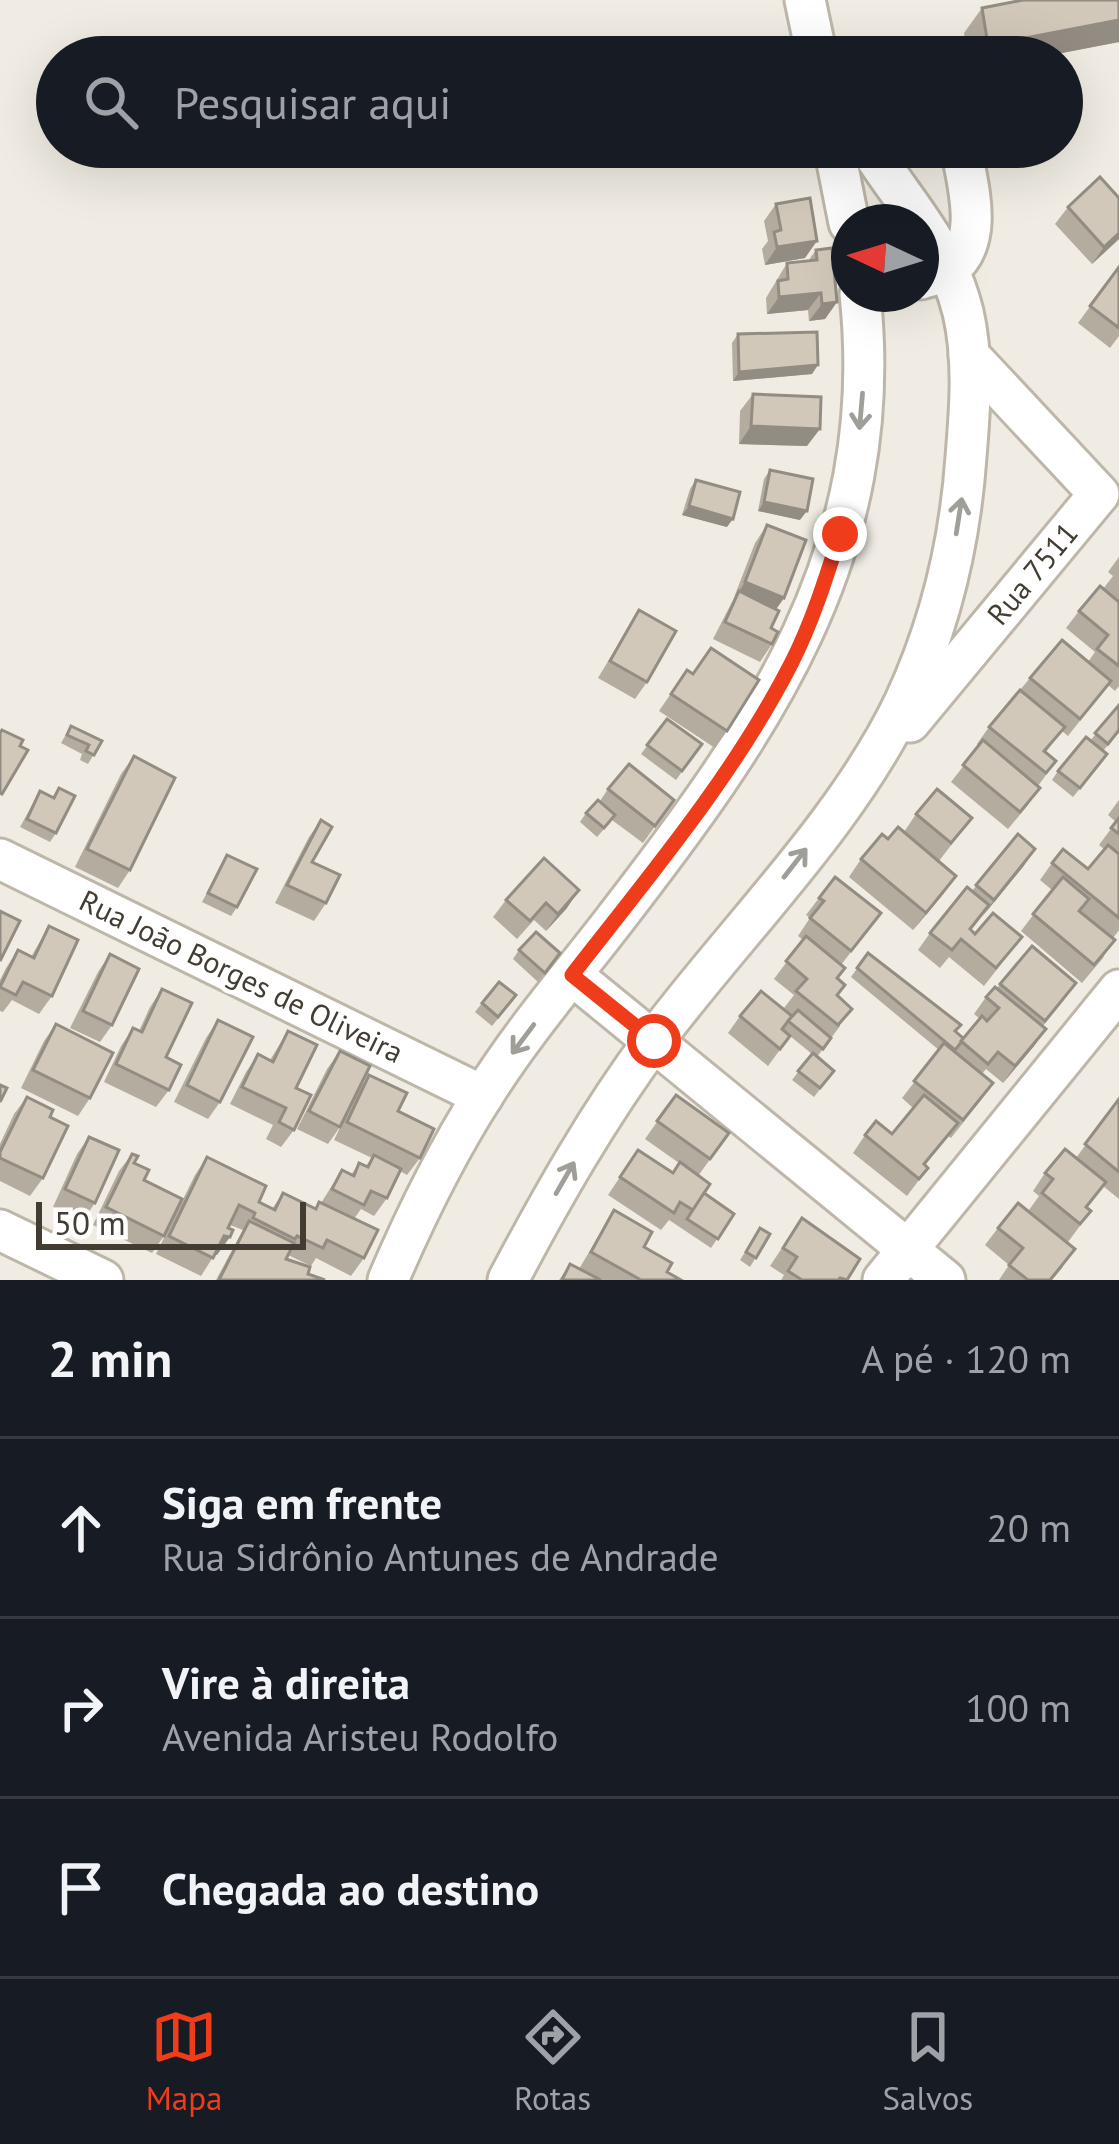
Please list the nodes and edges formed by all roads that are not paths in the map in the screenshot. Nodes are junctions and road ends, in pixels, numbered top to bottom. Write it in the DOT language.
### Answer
graph roads {
  1 [pos="806,4"];
  2 [pos="813,36"];
  3 [pos="819,36"];
  4 [pos="838,168"];
  5 [pos="884,168"];
  6 [pos="964,168"];
  7 [pos="845,204"];
  8 [pos="911,204"];
  9 [pos="939,270"];
  10 [pos="939,279"];
  11 [pos="864,312"];
  12 [pos="969,355"];
  13 [pos="844,800"];
  14 [pos="0,859"];
  15 [pos="572,975"];
  16 [pos="1119,990"];
  17 [pos="654,1041"];
  18 [pos="483,1096"];
  19 [pos="0,1231"];
  20 [pos="895,1264"];
  21 [pos="103,1280"];
  22 [pos="388,1280"];
  23 [pos="508,1280"];
  24 [pos="945,1280"];
  1 -- 2 [label="street"];
  1 -- 3 [label="street"];
  4 -- 7 [label="street"];
  5 -- 8 [label="street"];
  6 -- 9 [label="street"];
  10 -- 12 [label="street"];
  11 -- 15 [label="street, one-way"];
  13 -- 12 [label="street, one-way"];
  12 -- 13 [label="street, Rua 7511"];
  17 -- 13 [label="street, one-way"];
  14 -- 18 [label="street, Rua João Borges de Oliveira"];
  15 -- 17 [label="street"];
  15 -- 18 [label="street, one-way"];
  16 -- 20 [label="street"];
  17 -- 20 [label="street"];
  23 -- 17 [label="street, one-way"];
  18 -- 22 [label="street"];
  19 -- 21 [label="street"];
  20 -- 24 [label="street"];
}
